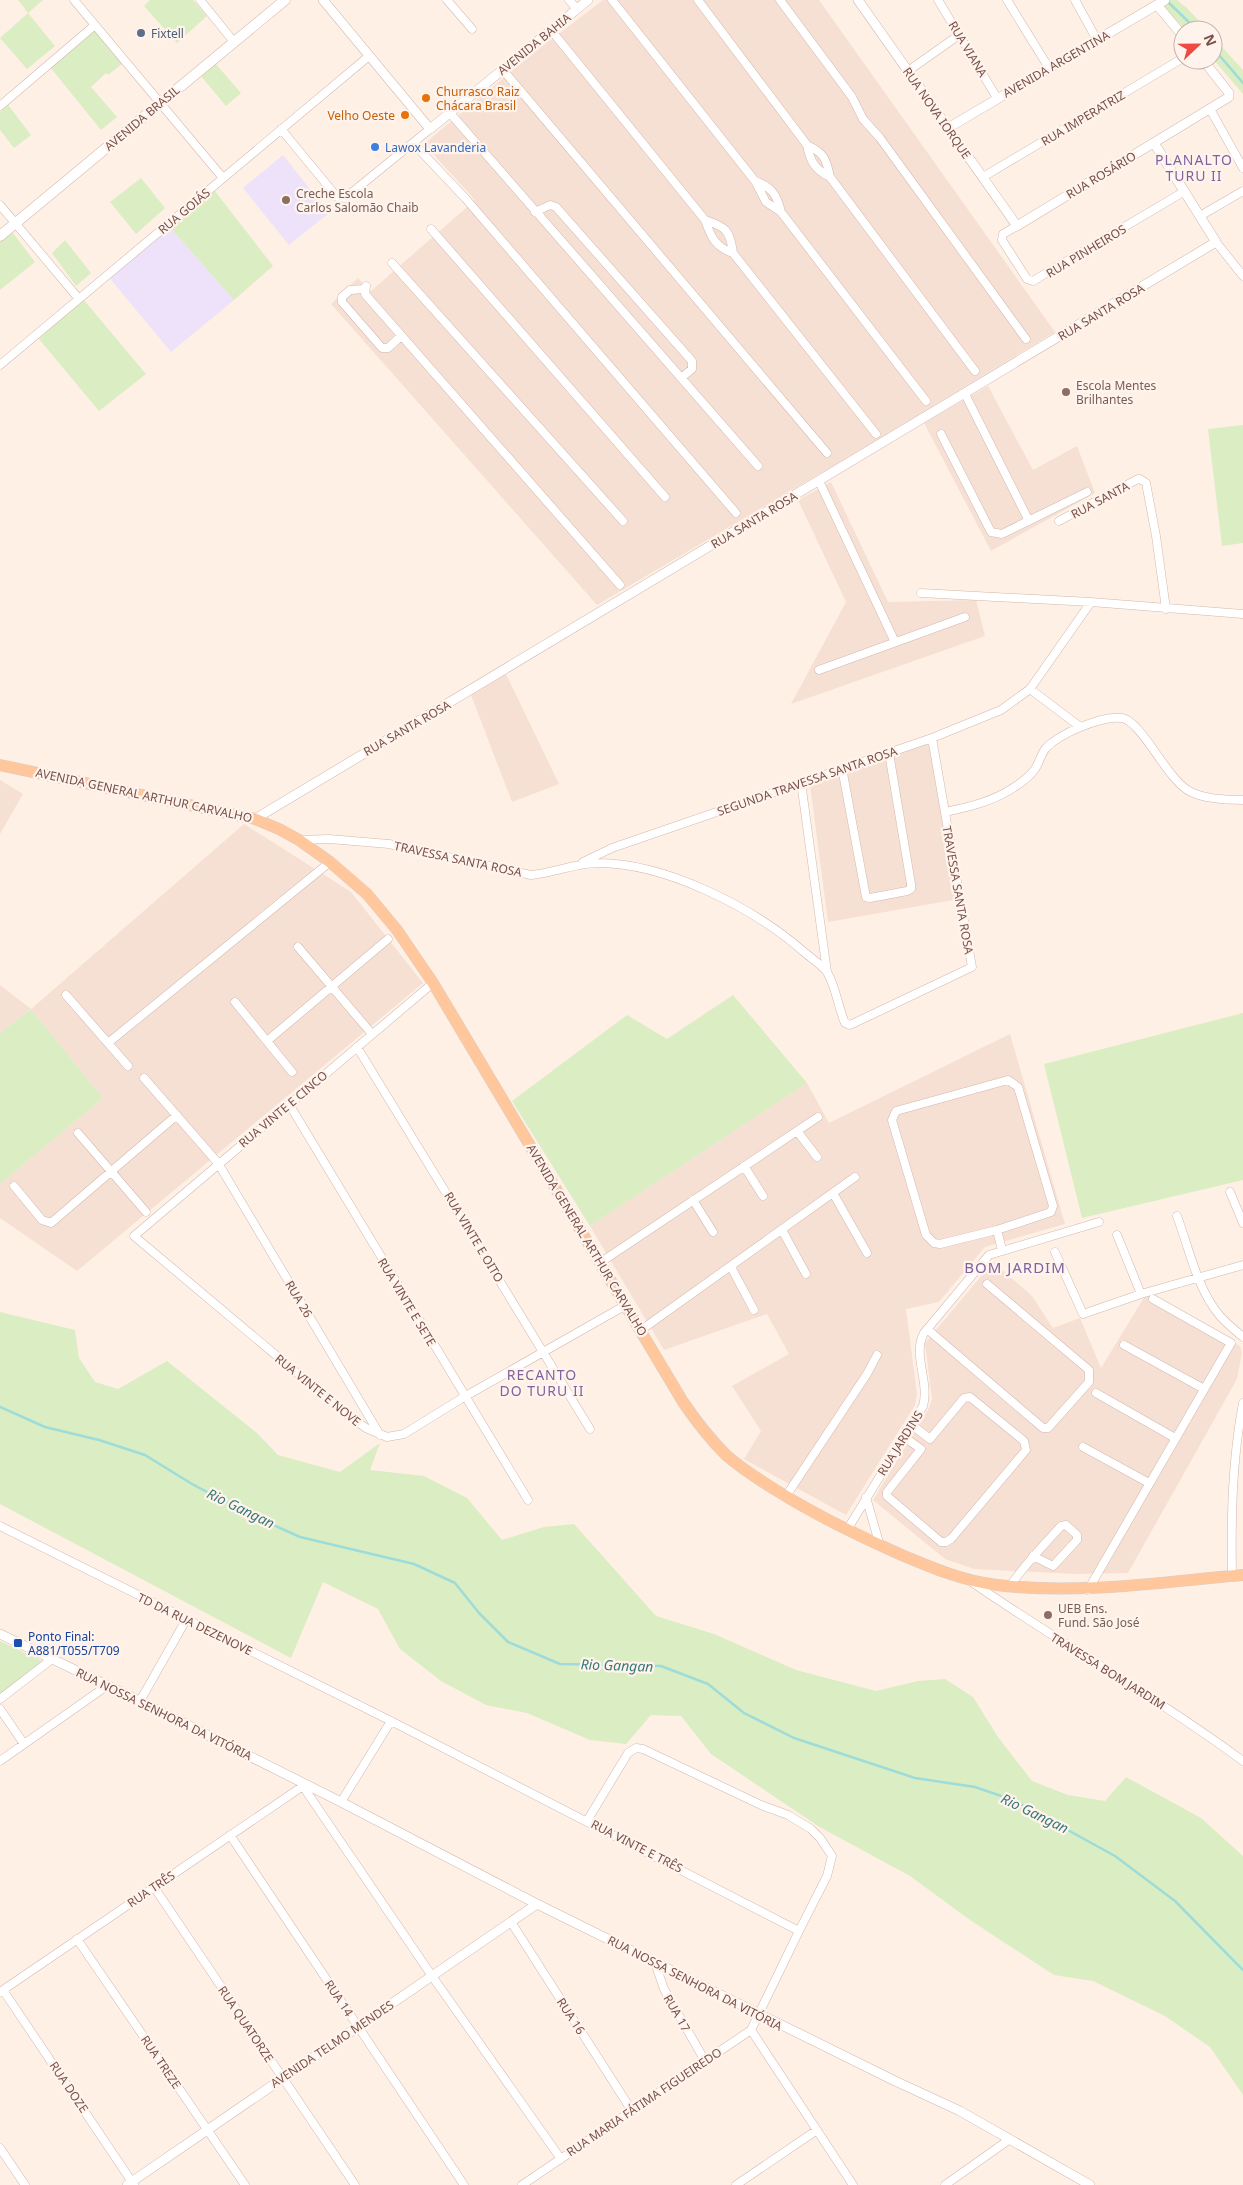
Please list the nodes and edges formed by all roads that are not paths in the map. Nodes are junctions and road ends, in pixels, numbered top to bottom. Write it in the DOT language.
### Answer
graph roads {
  1 [pos="74,0"];
  2 [pos="200,0"];
  3 [pos="285,0"];
  4 [pos="323,0"];
  5 [pos="447,0"];
  6 [pos="569,0"];
  7 [pos="588,0"];
  8 [pos="612,0"];
  9 [pos="698,0"];
  10 [pos="780,0"];
  11 [pos="858,0"];
  12 [pos="938,0"];
  13 [pos="1007,0"];
  14 [pos="1075,0"];
  15 [pos="1160,3"];
  16 [pos="577,9"];
  17 [pos="1173,22"];
  18 [pos="95,25"];
  19 [pos="472,29"];
  20 [pos="553,33"];
  21 [pos="959,34"];
  22 [pos="1097,40"];
  23 [pos="234,42"];
  24 [pos="369,56"];
  25 [pos="1173,64"];
  26 [pos="1049,68"];
  27 [pos="1210,70"];
  28 [pos="908,71"];
  29 [pos="504,72"];
  30 [pos="997,98"];
  31 [pos="160,103"];
  32 [pos="0,106"];
  33 [pos="1210,109"];
  34 [pos="452,116"];
  35 [pos="948,128"];
  36 [pos="282,129"];
  37 [pos="430,129"];
  38 [pos="1154,142"];
  39 [pos="413,143"];
  40 [pos="807,145"];
  41 [pos="1243,168"];
  42 [pos="830,177"];
  43 [pos="983,177"];
  44 [pos="223,178"];
  45 [pos="756,181"];
  46 [pos="1185,191"];
  47 [pos="1243,191"];
  48 [pos="0,205"];
  49 [pos="535,212"];
  50 [pos="781,212"];
  51 [pos="1200,216"];
  52 [pos="705,220"];
  53 [pos="15,223"];
  54 [pos="1016,226"];
  55 [pos="431,229"];
  56 [pos="0,236"];
  57 [pos="1002,237"];
  58 [pos="1216,242"];
  59 [pos="733,253"];
  60 [pos="392,262"];
  61 [pos="1243,276"];
  62 [pos="79,299"];
  63 [pos="401,336"];
  64 [pos="1026,339"];
  65 [pos="0,365"];
  66 [pos="975,371"];
  67 [pos="681,378"];
  68 [pos="965,394"];
  69 [pos="926,401"];
  70 [pos="876,434"];
  71 [pos="941,434"];
  72 [pos="827,453"];
  73 [pos="758,466"];
  74 [pos="819,481"];
  75 [pos="1087,492"];
  76 [pos="665,497"];
  77 [pos="736,513"];
  78 [pos="623,521"];
  79 [pos="1029,521"];
  80 [pos="1059,521"];
  81 [pos="620,585"];
  82 [pos="921,593"];
  83 [pos="1091,602"];
  84 [pos="1166,609"];
  85 [pos="1243,614"];
  86 [pos="965,617"];
  87 [pos="896,642"];
  88 [pos="819,670"];
  89 [pos="1030,689"];
  90 [pos="1079,726"];
  91 [pos="932,738"];
  92 [pos="889,753"];
  93 [pos="1,767"];
  94 [pos="842,768"];
  95 [pos="801,782"];
  96 [pos="1243,800"];
  97 [pos="945,812"];
  98 [pos="255,819"];
  99 [pos="299,840"];
  100 [pos="330,862"];
  101 [pos="579,864"];
  102 [pos="388,939"];
  103 [pos="298,947"];
  104 [pos="827,972"];
  105 [pos="433,983"];
  106 [pos="332,986"];
  107 [pos="66,994"];
  108 [pos="234,1002"];
  109 [pos="372,1034"];
  110 [pos="267,1041"];
  111 [pos="108,1043"];
  112 [pos="357,1047"];
  113 [pos="128,1066"];
  114 [pos="292,1072"];
  115 [pos="144,1078"];
  116 [pos="289,1104"];
  117 [pos="177,1115"];
  118 [pos="818,1117"];
  119 [pos="797,1131"];
  120 [pos="78,1133"];
  121 [pos="817,1157"];
  122 [pos="218,1163"];
  123 [pos="744,1166"];
  124 [pos="112,1172"];
  125 [pos="854,1178"];
  126 [pos="14,1186"];
  127 [pos="1230,1192"];
  128 [pos="833,1193"];
  129 [pos="763,1196"];
  130 [pos="693,1200"];
  131 [pos="146,1212"];
  132 [pos="1177,1216"];
  133 [pos="1099,1222"];
  134 [pos="1243,1223"];
  135 [pos="782,1230"];
  136 [pos="997,1230"];
  137 [pos="713,1232"];
  138 [pos="1117,1235"];
  139 [pos="134,1236"];
  140 [pos="1002,1250"];
  141 [pos="1055,1252"];
  142 [pos="867,1254"];
  143 [pos="601,1262"];
  144 [pos="1243,1265"];
  145 [pos="731,1267"];
  146 [pos="806,1274"];
  147 [pos="1198,1276"];
  148 [pos="987,1284"];
  149 [pos="1141,1294"];
  150 [pos="1153,1299"];
  151 [pos="626,1305"];
  152 [pos="754,1310"];
  153 [pos="641,1330"];
  154 [pos="927,1330"];
  155 [pos="1243,1337"];
  156 [pos="1124,1344"];
  157 [pos="543,1351"];
  158 [pos="877,1355"];
  159 [pos="1204,1389"];
  160 [pos="1096,1392"];
  161 [pos="464,1397"];
  162 [pos="1243,1403"];
  163 [pos="912,1425"];
  164 [pos="590,1429"];
  165 [pos="380,1435"];
  166 [pos="904,1437"];
  167 [pos="1175,1438"];
  168 [pos="930,1439"];
  169 [pos="1083,1447"];
  170 [pos="921,1450"];
  171 [pos="1149,1483"];
  172 [pos="786,1496"];
  173 [pos="866,1497"];
  174 [pos="528,1500"];
  175 [pos="0,1526"];
  176 [pos="847,1530"];
  177 [pos="880,1546"];
  178 [pos="1033,1556"];
  179 [pos="1237,1575"];
  180 [pos="972,1582"];
  181 [pos="1010,1586"];
  182 [pos="1088,1590"];
  183 [pos="186,1620"];
  184 [pos="0,1634"];
  185 [pos="52,1659"];
  186 [pos="108,1685"];
  187 [pos="0,1699"];
  188 [pos="140,1701"];
  189 [pos="0,1709"];
  190 [pos="391,1721"];
  191 [pos="24,1744"];
  192 [pos="0,1761"];
  193 [pos="1243,1761"];
  194 [pos="301,1784"];
  195 [pos="342,1802"];
  196 [pos="587,1820"];
  197 [pos="230,1835"];
  198 [pos="154,1887"];
  199 [pos="537,1904"];
  200 [pos="511,1922"];
  201 [pos="800,1931"];
  202 [pos="77,1939"];
  203 [pos="655,1962"];
  204 [pos="432,1976"];
  205 [pos="1,1991"];
  206 [pos="758,2014"];
  207 [pos="358,2027"];
  208 [pos="751,2030"];
  209 [pos="705,2061"];
  210 [pos="283,2079"];
  211 [pos="632,2111"];
  212 [pos="207,2130"];
  213 [pos="817,2130"];
  214 [pos="1010,2139"];
  215 [pos="0,2148"];
  216 [pos="561,2159"];
  217 [pos="131,2184"];
  218 [pos="25,2185"];
  219 [pos="245,2185"];
  220 [pos="355,2185"];
  221 [pos="464,2185"];
  222 [pos="522,2185"];
  223 [pos="736,2185"];
  224 [pos="853,2185"];
  225 [pos="945,2185"];
  226 [pos="1090,2185"];
  1 -- 18 [label="street"];
  2 -- 23 [label="street"];
  3 -- 23 [label="main road, AVENIDA BRASIL"];
  4 -- 24 [label="street"];
  5 -- 19 [label="street"];
  6 -- 16 [label="street"];
  7 -- 16 [label="street, AVENIDA BAHIA"];
  8 -- 45 [label="street"];
  9 -- 40 [label="street"];
  10 -- 64 [label="street"];
  11 -- 28 [label="street, RUA NOVA IORQUE"];
  12 -- 21 [label="street, RUA VIANA"];
  13 -- 26 [label="street"];
  14 -- 22 [label="street"];
  15 -- 17 [label="street"];
  15 -- 22 [label="street, AVENIDA ARGENTINA"];
  16 -- 20 [label="street, AVENIDA BAHIA"];
  18 -- 31 [label="street"];
  18 -- 32 [label="street"];
  20 -- 29 [label="street, AVENIDA BAHIA"];
  20 -- 52 [label="street"];
  21 -- 28 [label="street"];
  21 -- 30 [label="street, RUA VIANA"];
  22 -- 26 [label="street, AVENIDA ARGENTINA"];
  23 -- 31 [label="main road, AVENIDA BRASIL"];
  24 -- 36 [label="street, RUA GOIÁS"];
  24 -- 37 [label="street"];
  25 -- 43 [label="street, RUA IMPERATRIZ"];
  26 -- 30 [label="street, AVENIDA ARGENTINA"];
  27 -- 33 [label="street, RUA ROSÁRIO"];
  28 -- 35 [label="street, RUA NOVA IORQUE"];
  29 -- 34 [label="street, AVENIDA BAHIA"];
  29 -- 72 [label="street"];
  30 -- 35 [label="street, AVENIDA ARGENTINA"];
  31 -- 44 [label="street"];
  31 -- 53 [label="main road, AVENIDA BRASIL"];
  33 -- 38 [label="street, RUA ROSÁRIO"];
  33 -- 41 [label="street"];
  34 -- 37 [label="street, AVENIDA BAHIA"];
  34 -- 49 [label="street"];
  35 -- 43 [label="street, RUA NOVA IORQUE"];
  36 -- 39 [label="street, AVENIDA BAHIA"];
  36 -- 44 [label="street, RUA GOIÁS"];
  37 -- 39 [label="street, AVENIDA BAHIA"];
  38 -- 46 [label="street"];
  38 -- 54 [label="street, RUA ROSÁRIO"];
  39 -- 77 [label="street"];
  40 -- 42 [label="street"];
  40 -- 42 [label="street"];
  42 -- 66 [label="street"];
  43 -- 54 [label="street, RUA NOVA IORQUE"];
  44 -- 62 [label="street, RUA GOIÁS"];
  45 -- 50 [label="street"];
  45 -- 50 [label="street"];
  46 -- 51 [label="street"];
  46 -- 57 [label="street, RUA PINHEIROS"];
  47 -- 51 [label="street"];
  48 -- 53 [label="street"];
  49 -- 67 [label="street"];
  49 -- 67 [label="street"];
  50 -- 69 [label="street"];
  51 -- 58 [label="street"];
  52 -- 59 [label="street"];
  52 -- 59 [label="street"];
  53 -- 56 [label="main road, AVENIDA BRASIL"];
  53 -- 62 [label="street"];
  54 -- 57 [label="street, RUA ROSÁRIO"];
  55 -- 76 [label="street"];
  58 -- 61 [label="street"];
  58 -- 68 [label="street, RUA SANTA ROSA"];
  59 -- 70 [label="street"];
  60 -- 78 [label="street"];
  62 -- 65 [label="street, RUA GOIÁS"];
  63 -- 63 [label="street"];
  63 -- 81 [label="street"];
  67 -- 73 [label="street"];
  68 -- 74 [label="street, RUA SANTA ROSA"];
  68 -- 79 [label="street"];
  71 -- 79 [label="street"];
  74 -- 87 [label="street"];
  74 -- 98 [label="street, RUA SANTA ROSA"];
  75 -- 79 [label="street"];
  80 -- 84 [label="street, RUA SANTA"];
  82 -- 83 [label="street"];
  83 -- 84 [label="street"];
  83 -- 89 [label="street, SEGUNDA TRAVESSA SANTA ROSA"];
  84 -- 85 [label="street"];
  86 -- 87 [label="street"];
  87 -- 88 [label="street"];
  89 -- 90 [label="street"];
  89 -- 91 [label="street, SEGUNDA TRAVESSA SANTA ROSA"];
  90 -- 96 [label="street, TRAVESSA SANTA ROSA"];
  90 -- 97 [label="street, TRAVESSA SANTA ROSA"];
  91 -- 92 [label="street, SEGUNDA TRAVESSA SANTA ROSA"];
  91 -- 97 [label="street, TRAVESSA SANTA ROSA"];
  92 -- 94 [label="street, SEGUNDA TRAVESSA SANTA ROSA"];
  92 -- 94 [label="street"];
  93 -- 98 [label="main road, AVENIDA GENERAL ARTHUR CARVALHO"];
  94 -- 95 [label="street, SEGUNDA TRAVESSA SANTA ROSA"];
  95 -- 101 [label="street, SEGUNDA TRAVESSA SANTA ROSA"];
  95 -- 104 [label="street"];
  97 -- 104 [label="street, TRAVESSA SANTA ROSA"];
  98 -- 99 [label="main road, AVENIDA GENERAL ARTHUR CARVALHO"];
  99 -- 100 [label="main road, AVENIDA GENERAL ARTHUR CARVALHO"];
  99 -- 101 [label="street, TRAVESSA SANTA ROSA"];
  100 -- 105 [label="main road, AVENIDA GENERAL ARTHUR CARVALHO"];
  100 -- 111 [label="street"];
  101 -- 104 [label="street, TRAVESSA SANTA ROSA"];
  102 -- 106 [label="street"];
  103 -- 106 [label="street"];
  105 -- 109 [label="street, RUA VINTE E CINCO"];
  105 -- 143 [label="main road, AVENIDA GENERAL ARTHUR CARVALHO"];
  106 -- 109 [label="street"];
  106 -- 110 [label="street"];
  107 -- 111 [label="street"];
  108 -- 110 [label="street"];
  109 -- 112 [label="street, RUA VINTE E CINCO"];
  110 -- 114 [label="street"];
  111 -- 113 [label="street"];
  112 -- 116 [label="street, RUA VINTE E CINCO"];
  112 -- 157 [label="street, RUA VINTE E OITO"];
  115 -- 117 [label="street, RUA 26"];
  116 -- 122 [label="street, RUA VINTE E CINCO"];
  116 -- 161 [label="street, RUA VINTE E SETE"];
  117 -- 122 [label="street, RUA 26"];
  117 -- 124 [label="street"];
  118 -- 119 [label="street"];
  119 -- 121 [label="street"];
  119 -- 123 [label="street"];
  120 -- 124 [label="street"];
  122 -- 139 [label="street, RUA VINTE E CINCO"];
  122 -- 165 [label="street, RUA 26"];
  123 -- 129 [label="street"];
  123 -- 130 [label="street"];
  124 -- 126 [label="street"];
  124 -- 131 [label="street"];
  125 -- 128 [label="street"];
  127 -- 134 [label="street"];
  128 -- 135 [label="street"];
  128 -- 142 [label="street"];
  130 -- 137 [label="street"];
  130 -- 143 [label="street"];
  132 -- 147 [label="street"];
  133 -- 140 [label="street, RUA JARDINS"];
  135 -- 145 [label="street"];
  135 -- 146 [label="street"];
  136 -- 136 [label="street"];
  136 -- 140 [label="street"];
  138 -- 149 [label="street"];
  139 -- 165 [label="street, RUA VINTE E NOVE"];
  140 -- 154 [label="street, RUA JARDINS"];
  141 -- 149 [label="street"];
  143 -- 151 [label="main road, AVENIDA GENERAL ARTHUR CARVALHO"];
  144 -- 147 [label="street"];
  145 -- 152 [label="street"];
  145 -- 153 [label="street"];
  147 -- 149 [label="street"];
  147 -- 155 [label="street"];
  148 -- 154 [label="street"];
  150 -- 159 [label="street"];
  151 -- 153 [label="main road, AVENIDA GENERAL ARTHUR CARVALHO"];
  151 -- 157 [label="street"];
  153 -- 172 [label="main road, AVENIDA GENERAL ARTHUR CARVALHO"];
  154 -- 163 [label="street, RUA JARDINS"];
  156 -- 159 [label="street"];
  157 -- 161 [label="street"];
  157 -- 164 [label="street, RUA VINTE E OITO"];
  158 -- 172 [label="street"];
  159 -- 167 [label="street"];
  160 -- 167 [label="street"];
  161 -- 165 [label="street"];
  161 -- 174 [label="street, RUA VINTE E SETE"];
  162 -- 179 [label="street"];
  163 -- 166 [label="street, RUA JARDINS"];
  163 -- 168 [label="street"];
  166 -- 170 [label="street"];
  166 -- 173 [label="street, RUA JARDINS"];
  167 -- 171 [label="street"];
  168 -- 170 [label="street"];
  168 -- 170 [label="street"];
  169 -- 171 [label="street"];
  171 -- 182 [label="street"];
  172 -- 176 [label="main road, AVENIDA GENERAL ARTHUR CARVALHO"];
  173 -- 176 [label="street, RUA JARDINS"];
  173 -- 177 [label="street"];
  175 -- 183 [label="street, TD DA RUA DEZENOVE"];
  176 -- 177 [label="main road, AVENIDA GENERAL ARTHUR CARVALHO"];
  177 -- 180 [label="main road, AVENIDA GENERAL ARTHUR CARVALHO"];
  178 -- 178 [label="street"];
  178 -- 181 [label="street"];
  179 -- 182 [label="main road, AVENIDA GENERAL ARTHUR CARVALHO"];
  180 -- 181 [label="main road, AVENIDA GENERAL ARTHUR CARVALHO"];
  180 -- 193 [label="street, TRAVESSA BOM JARDIM"];
  181 -- 182 [label="main road, AVENIDA GENERAL ARTHUR CARVALHO"];
  183 -- 188 [label="street"];
  183 -- 190 [label="street, TD DA RUA DEZENOVE"];
  184 -- 185 [label="street, RUA NOSSA SENHORA DA VITÓRIA"];
  185 -- 186 [label="street, RUA NOSSA SENHORA DA VITÓRIA"];
  185 -- 187 [label="street"];
  186 -- 188 [label="street, RUA NOSSA SENHORA DA VITÓRIA"];
  186 -- 191 [label="street"];
  188 -- 194 [label="street, RUA NOSSA SENHORA DA VITÓRIA"];
  189 -- 191 [label="street"];
  190 -- 195 [label="street"];
  190 -- 196 [label="street, RUA VINTE E TRÊS"];
  191 -- 192 [label="street"];
  194 -- 195 [label="street, RUA NOSSA SENHORA DA VITÓRIA"];
  194 -- 197 [label="street, RUA TRÊS"];
  194 -- 204 [label="street, RUA NOSSA SENHORA DA VITÓRIA"];
  195 -- 199 [label="street, RUA NOSSA SENHORA DA VITÓRIA"];
  196 -- 201 [label="street, RUA VINTE E TRÊS"];
  196 -- 201 [label="street"];
  197 -- 198 [label="street, RUA TRÊS"];
  197 -- 207 [label="street, RUA 14"];
  198 -- 202 [label="street, RUA TRÊS"];
  198 -- 210 [label="street, RUA QUATORZE"];
  199 -- 200 [label="street, AVENIDA TELMO MENDES"];
  199 -- 203 [label="street, RUA NOSSA SENHORA DA VITÓRIA"];
  200 -- 204 [label="street, AVENIDA TELMO MENDES"];
  200 -- 211 [label="street, RUA 16"];
  201 -- 206 [label="street"];
  202 -- 205 [label="street, RUA TRÊS"];
  202 -- 212 [label="street, RUA TREZE"];
  203 -- 206 [label="street, RUA NOSSA SENHORA DA VITÓRIA"];
  203 -- 209 [label="street, RUA 17"];
  204 -- 207 [label="street, AVENIDA TELMO MENDES"];
  204 -- 216 [label="street, RUA NOSSA SENHORA DA VITÓRIA"];
  205 -- 217 [label="street, RUA DOZE"];
  206 -- 208 [label="street"];
  206 -- 214 [label="street, RUA NOSSA SENHORA DA VITÓRIA"];
  207 -- 210 [label="street, AVENIDA TELMO MENDES"];
  207 -- 221 [label="street, RUA 14"];
  208 -- 209 [label="street, RUA MARIA FÁTIMA FIGUEIREDO"];
  208 -- 213 [label="street"];
  209 -- 211 [label="street, RUA MARIA FÁTIMA FIGUEIREDO"];
  210 -- 212 [label="street, AVENIDA TELMO MENDES"];
  210 -- 220 [label="street, RUA QUATORZE"];
  211 -- 216 [label="street, RUA MARIA FÁTIMA FIGUEIREDO"];
  212 -- 217 [label="street, AVENIDA TELMO MENDES"];
  212 -- 219 [label="street, RUA TREZE"];
  213 -- 223 [label="street"];
  213 -- 224 [label="street"];
  214 -- 225 [label="street"];
  214 -- 226 [label="street, RUA NOSSA SENHORA DA VITÓRIA"];
  215 -- 218 [label="street"];
  216 -- 222 [label="street, RUA MARIA FÁTIMA FIGUEIREDO"];
}
